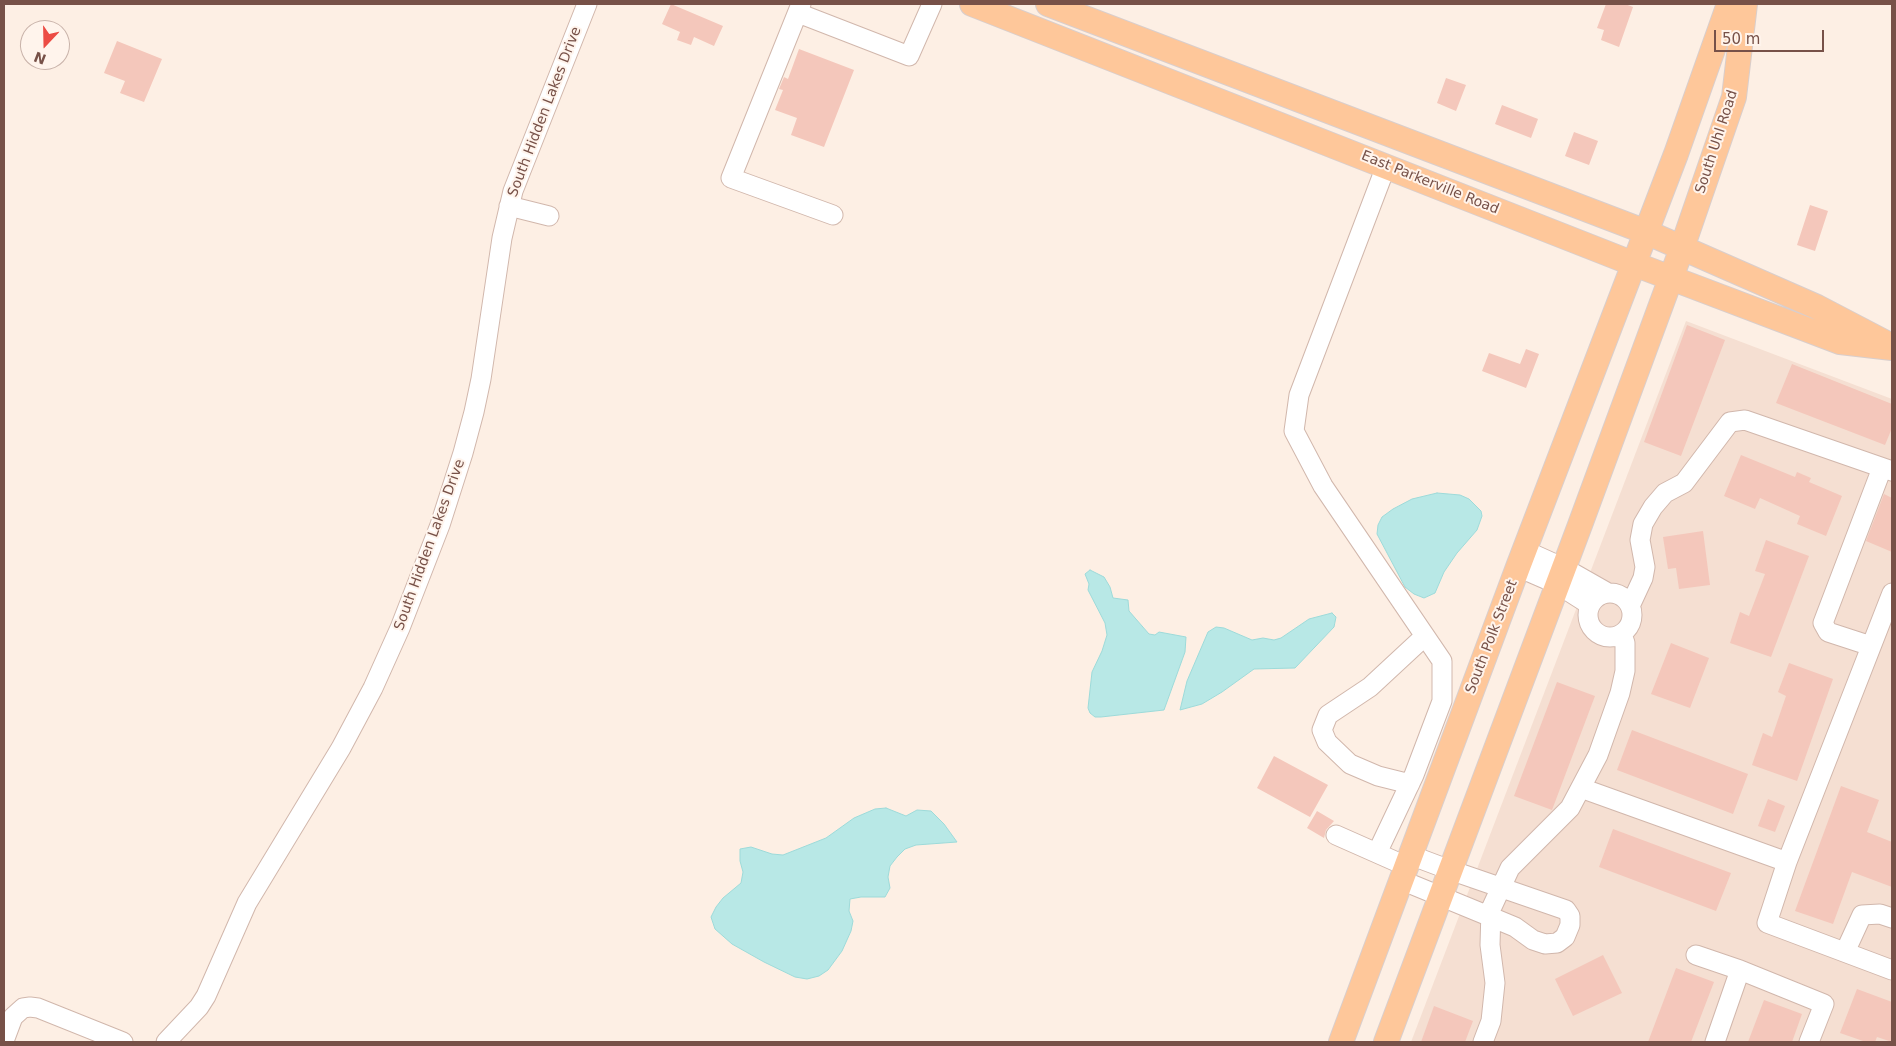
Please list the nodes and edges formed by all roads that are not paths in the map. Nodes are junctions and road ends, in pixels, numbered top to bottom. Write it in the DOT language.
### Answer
graph roads {
  1 [pos="587,4"];
  2 [pos="932,4"];
  3 [pos="972,4"];
  4 [pos="1048,4"];
  5 [pos="1729,4"];
  6 [pos="1745,4"];
  7 [pos="800,8"];
  8 [pos="1122,32"];
  9 [pos="1111,58"];
  10 [pos="1386,166"];
  11 [pos="508,206"];
  12 [pos="833,215"];
  13 [pos="549,216"];
  14 [pos="1646,232"];
  15 [pos="1682,248"];
  16 [pos="1634,264"];
  17 [pos="1671,278"];
  18 [pos="1892,347"];
  19 [pos="1887,470"];
  20 [pos="1521,559"];
  21 [pos="1560,576"];
  22 [pos="1608,593"];
  23 [pos="1892,593"];
  24 [pos="1590,605"];
  25 [pos="1630,606"];
  26 [pos="1622,634"];
  27 [pos="1425,636"];
  28 [pos="1872,646"];
  29 [pos="1410,784"];
  30 [pos="1581,788"];
  31 [pos="1336,835"];
  32 [pos="1377,853"];
  33 [pos="1787,862"];
  34 [pos="1406,867"];
  35 [pos="1450,870"];
  36 [pos="1500,886"];
  37 [pos="1440,896"];
  38 [pos="1491,917"];
  39 [pos="1892,918"];
  40 [pos="1845,952"];
  41 [pos="1696,955"];
  42 [pos="1740,970"];
  43 [pos="1892,970"];
  44 [pos="4,1041"];
  45 [pos="123,1042"];
  46 [pos="166,1042"];
  47 [pos="1341,1042"];
  48 [pos="1386,1042"];
  49 [pos="1483,1042"];
  50 [pos="1715,1042"];
  51 [pos="1809,1042"];
  1 -- 11 [label="street, South Hidden Lakes Drive"];
  2 -- 7 [label="street"];
  3 -- 9 [label="main road, East Parkerville Road"];
  4 -- 8 [label="main road, East Parkerville Road"];
  5 -- 14 [label="main road"];
  6 -- 15 [label="main road, South Uhl Road"];
  7 -- 12 [label="street"];
  8 -- 9 [label="main road"];
  8 -- 14 [label="main road, East Parkerville Road"];
  9 -- 10 [label="main road, East Parkerville Road"];
  10 -- 16 [label="main road, East Parkerville Road"];
  10 -- 27 [label="street"];
  11 -- 13 [label="street"];
  11 -- 46 [label="street, South Hidden Lakes Drive"];
  14 -- 15 [label="main road, East Parkerville Road"];
  14 -- 16 [label="main road, South Polk Street"];
  15 -- 17 [label="main road"];
  15 -- 18 [label="main road, East Parkerville Road"];
  16 -- 17 [label="main road, East Parkerville Road"];
  16 -- 20 [label="main road, South Polk Street"];
  17 -- 18 [label="main road, East Parkerville Road"];
  17 -- 21 [label="main road"];
  19 -- 25 [label="street"];
  19 -- 28 [label="street"];
  20 -- 21 [label="street"];
  20 -- 34 [label="main road, South Polk Street"];
  21 -- 22 [label="street"];
  21 -- 24 [label="street"];
  21 -- 35 [label="main road"];
  22 -- 24 [label="street"];
  22 -- 25 [label="street"];
  23 -- 28 [label="street"];
  24 -- 26 [label="street"];
  25 -- 26 [label="street"];
  26 -- 30 [label="street"];
  27 -- 29 [label="street"];
  27 -- 29 [label="street"];
  28 -- 33 [label="street"];
  29 -- 32 [label="street"];
  30 -- 33 [label="street"];
  30 -- 36 [label="street"];
  31 -- 32 [label="street"];
  32 -- 34 [label="street"];
  33 -- 40 [label="street"];
  34 -- 35 [label="street"];
  34 -- 37 [label="street"];
  34 -- 47 [label="main road, South Polk Street"];
  35 -- 36 [label="street"];
  35 -- 37 [label="main road"];
  36 -- 38 [label="street"];
  36 -- 38 [label="street"];
  37 -- 38 [label="street"];
  37 -- 48 [label="main road"];
  38 -- 49 [label="street"];
  39 -- 40 [label="street"];
  40 -- 43 [label="street"];
  41 -- 42 [label="street"];
  42 -- 50 [label="street"];
  42 -- 51 [label="street"];
  44 -- 45 [label="street"];
}
